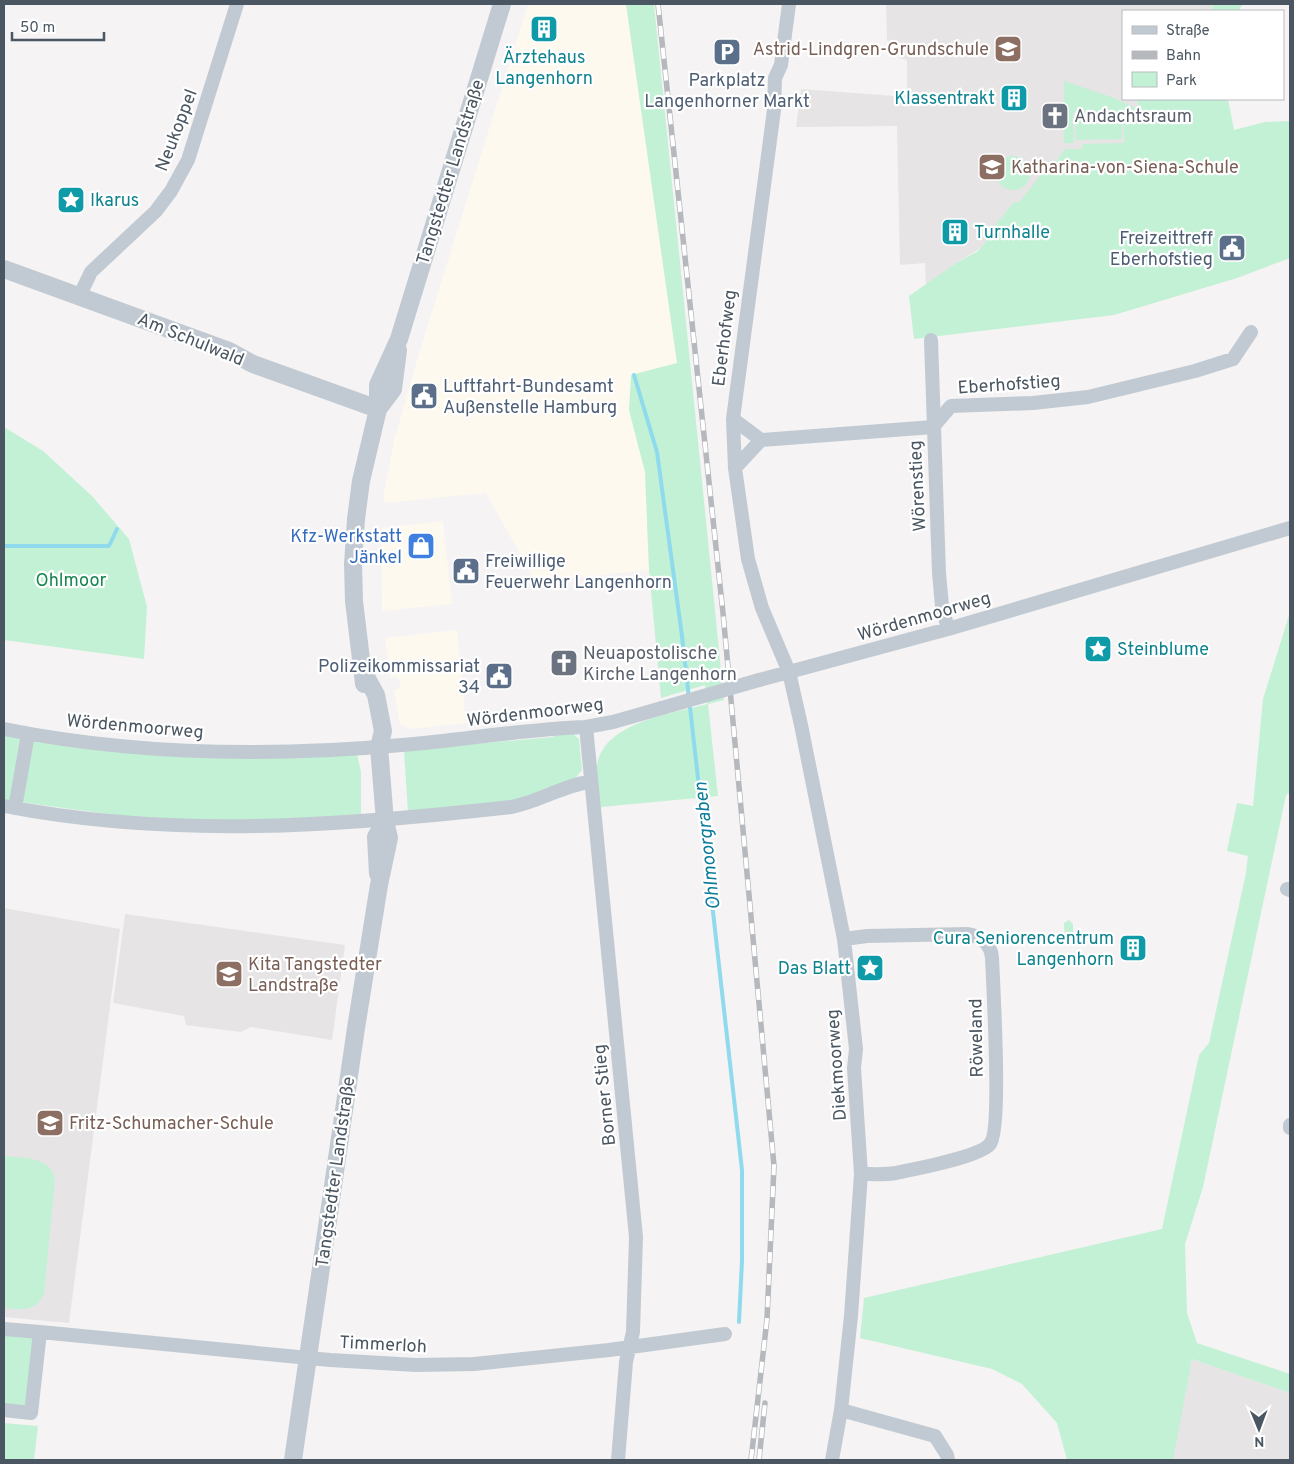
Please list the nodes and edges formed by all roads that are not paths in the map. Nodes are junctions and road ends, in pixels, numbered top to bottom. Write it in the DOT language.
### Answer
graph roads {
  1 [pos="237,4"];
  2 [pos="502,4"];
  3 [pos="789,4"];
  4 [pos="4,268"];
  5 [pos="79,297"];
  6 [pos="1251,332"];
  7 [pos="931,340"];
  8 [pos="378,409"];
  9 [pos="733,419"];
  10 [pos="933,427"];
  11 [pos="761,440"];
  12 [pos="735,468"];
  13 [pos="1290,528"];
  14 [pos="948,629"];
  15 [pos="789,672"];
  16 [pos="586,727"];
  17 [pos="4,729"];
  18 [pos="28,734"];
  19 [pos="379,747"];
  20 [pos="590,782"];
  21 [pos="10,807"];
  22 [pos="385,821"];
  23 [pos="844,940"];
  24 [pos="861,1174"];
  25 [pos="4,1329"];
  26 [pos="40,1332"];
  27 [pos="725,1334"];
  28 [pos="629,1348"];
  29 [pos="309,1358"];
  30 [pos="4,1410"];
  31 [pos="841,1410"];
  32 [pos="293,1460"];
  33 [pos="618,1460"];
  34 [pos="832,1460"];
  35 [pos="948,1460"];
  1 -- 5 [label="street, Neukoppel"];
  2 -- 8 [label="street, Tangstedter Landstraße"];
  3 -- 9 [label="street, Eberhofweg"];
  4 -- 5 [label="street, Am Schulwald"];
  5 -- 8 [label="street, Am Schulwald"];
  6 -- 10 [label="street, Eberhofstieg"];
  7 -- 10 [label="street, Wörenstieg"];
  8 -- 19 [label="street, Tangstedter Landstraße"];
  9 -- 11 [label="street"];
  9 -- 12 [label="street, Eberhofweg"];
  10 -- 11 [label="street"];
  10 -- 14 [label="street, Wörenstieg"];
  11 -- 12 [label="street"];
  12 -- 15 [label="street, Eberhofweg"];
  13 -- 14 [label="street, Wördenmoorweg"];
  14 -- 15 [label="street, Wördenmoorweg"];
  15 -- 16 [label="street, Wördenmoorweg, bridge"];
  15 -- 23 [label="street, Diekmoorweg"];
  16 -- 19 [label="street, Wördenmoorweg"];
  16 -- 20 [label="street, Borner Stieg"];
  17 -- 18 [label="street, Wördenmoorweg"];
  18 -- 19 [label="street, Wördenmoorweg"];
  18 -- 21 [label="street"];
  19 -- 22 [label="street, Tangstedter Landstraße"];
  20 -- 22 [label="street"];
  20 -- 28 [label="street, Borner Stieg"];
  21 -- 22 [label="street"];
  22 -- 29 [label="street, Tangstedter Landstraße"];
  23 -- 24 [label="street, Diekmoorweg"];
  23 -- 24 [label="street, Röweland"];
  24 -- 31 [label="street, Diekmoorweg"];
  25 -- 26 [label="street, Timmerloh"];
  26 -- 29 [label="street, Timmerloh"];
  26 -- 30 [label="street"];
  27 -- 28 [label="street, Timmerloh"];
  28 -- 29 [label="street, Timmerloh"];
  28 -- 33 [label="street, Borner Stieg"];
  29 -- 32 [label="street, Tangstedter Landstraße"];
  31 -- 34 [label="street, Diekmoorweg"];
  31 -- 35 [label="street"];
}
